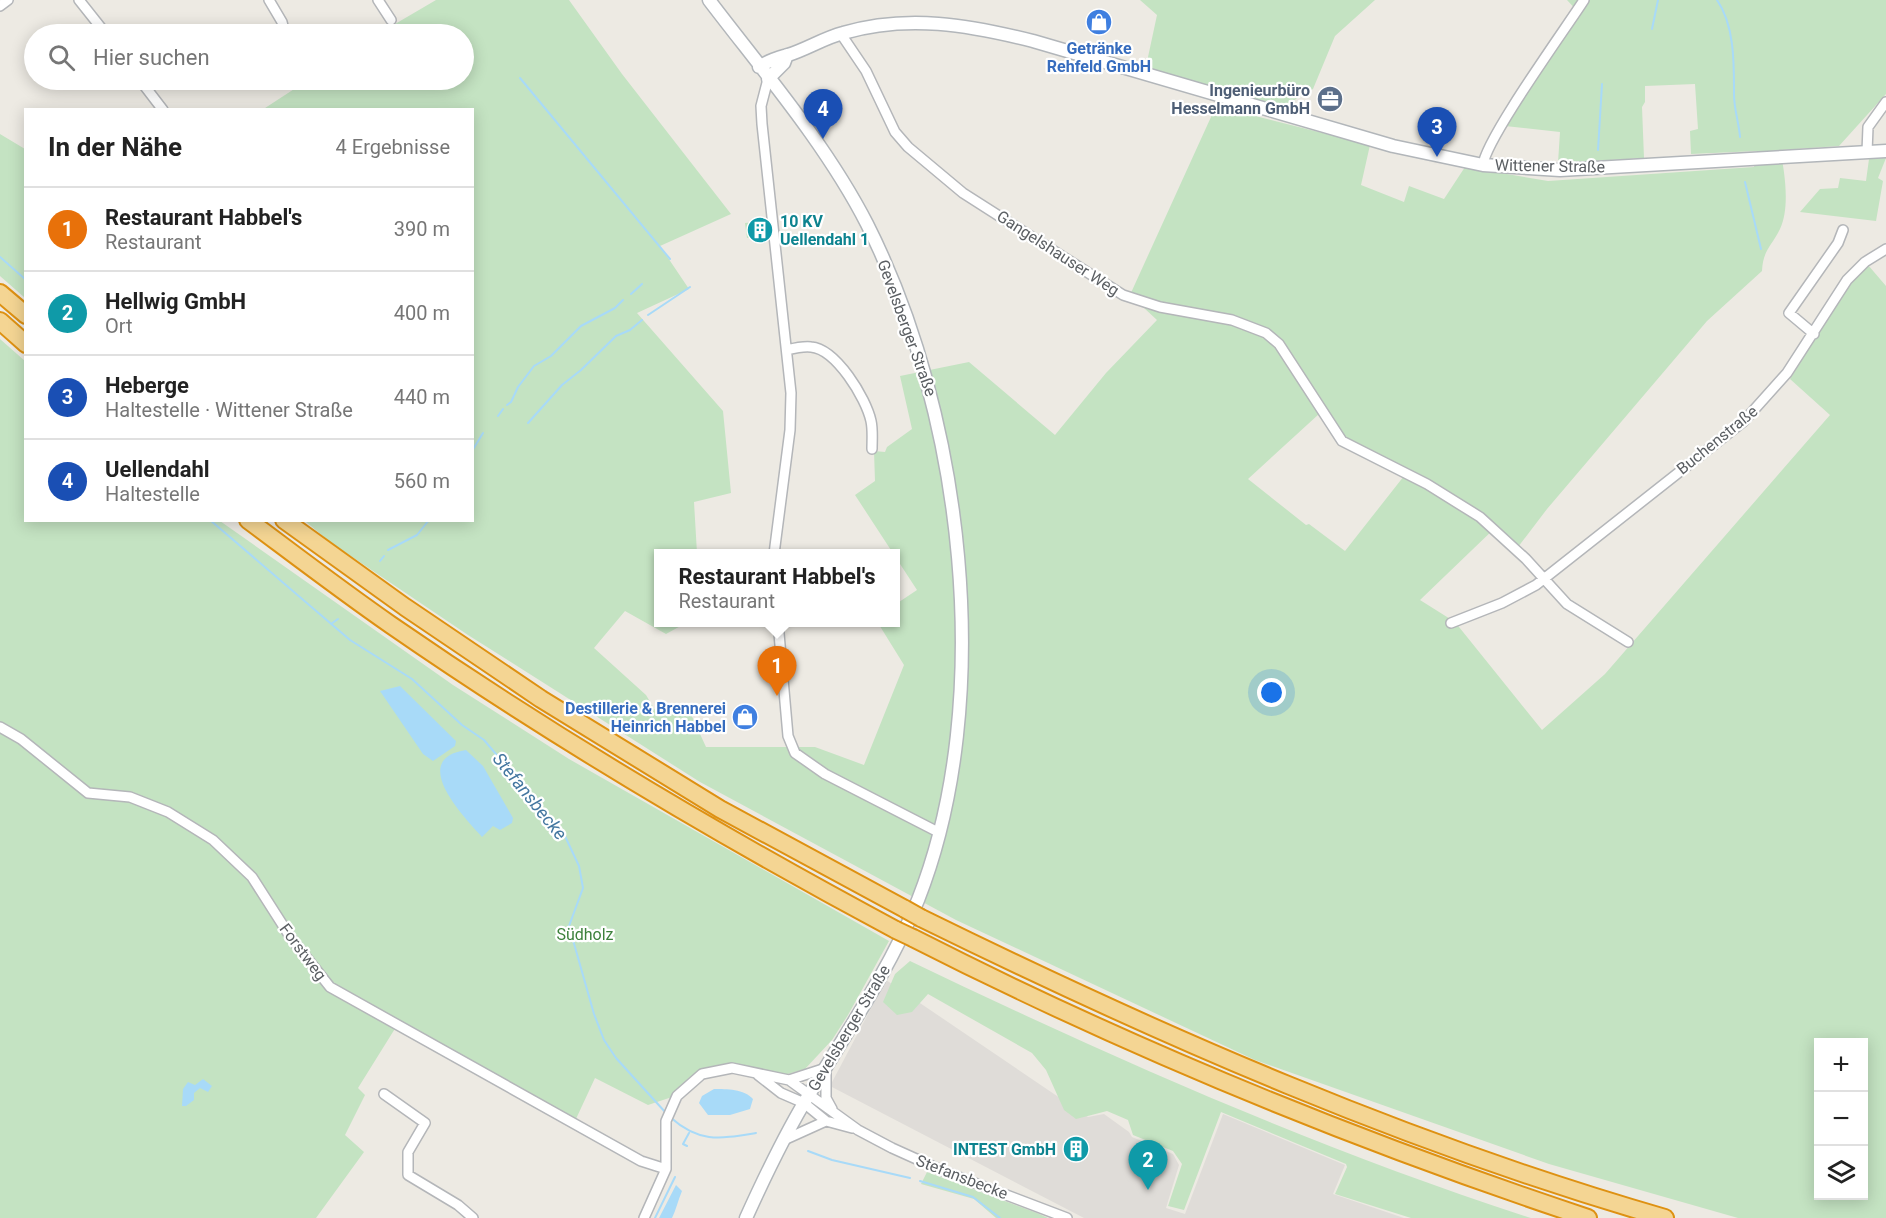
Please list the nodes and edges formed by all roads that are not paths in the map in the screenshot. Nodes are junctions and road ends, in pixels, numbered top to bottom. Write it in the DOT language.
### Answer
graph roads {
  1 [pos="8,0"];
  2 [pos="79,0"];
  3 [pos="269,0"];
  4 [pos="378,0"];
  5 [pos="709,0"];
  6 [pos="1584,0"];
  7 [pos="0,6"];
  8 [pos="391,20"];
  9 [pos="98,24"];
  10 [pos="280,24"];
  11 [pos="841,34"];
  12 [pos="787,55"];
  13 [pos="759,67"];
  14 [pos="768,80"];
  15 [pos="148,90"];
  16 [pos="1886,102"];
  17 [pos="161,108"];
  18 [pos="1886,151"];
  19 [pos="1867,152"];
  20 [pos="1483,165"];
  21 [pos="1843,230"];
  22 [pos="1886,249"];
  23 [pos="0,293"];
  24 [pos="24,313"];
  25 [pos="0,321"];
  26 [pos="1814,334"];
  27 [pos="24,342"];
  28 [pos="787,350"];
  29 [pos="872,449"];
  30 [pos="251,522"];
  31 [pos="287,522"];
  32 [pos="775,549"];
  33 [pos="1544,579"];
  34 [pos="1451,623"];
  35 [pos="778,627"];
  36 [pos="1628,642"];
  37 [pos="0,727"];
  38 [pos="940,833"];
  39 [pos="826,1068"];
  40 [pos="756,1074"];
  41 [pos="789,1080"];
  42 [pos="384,1094"];
  43 [pos="806,1099"];
  44 [pos="832,1110"];
  45 [pos="826,1121"];
  46 [pos="858,1130"];
  47 [pos="784,1140"];
  48 [pos="666,1169"];
  49 [pos="473,1218"];
  50 [pos="644,1218"];
  51 [pos="746,1218"];
  52 [pos="1067,1218"];
  53 [pos="1588,1218"];
  54 [pos="1665,1218"];
  1 -- 7 [label="street"];
  2 -- 9 [label="street"];
  3 -- 10 [label="street"];
  4 -- 8 [label="street"];
  5 -- 13 [label="main road, Gevelsberger Straße"];
  6 -- 20 [label="street"];
  11 -- 12 [label="main road, Wittener Straße"];
  11 -- 20 [label="main road, Wittener Straße"];
  11 -- 33 [label="street, Gangelshauser Weg"];
  12 -- 13 [label="main road, Wittener Straße"];
  12 -- 14 [label="main road"];
  13 -- 14 [label="main road, Gevelsberger Straße"];
  14 -- 28 [label="street"];
  14 -- 38 [label="main road, Gevelsberger Straße"];
  15 -- 17 [label="street"];
  16 -- 19 [label="street"];
  18 -- 19 [label="main road, Wittener Straße"];
  19 -- 20 [label="main road, Wittener Straße"];
  21 -- 26 [label="street"];
  22 -- 26 [label="street, Buchenstraße"];
  23 -- 24 [label="highway"];
  25 -- 27 [label="highway"];
  26 -- 33 [label="street, Buchenstraße"];
  28 -- 29 [label="street"];
  28 -- 32 [label="street"];
  30 -- 53 [label="highway, bridge"];
  31 -- 54 [label="highway, bridge"];
  33 -- 34 [label="street"];
  33 -- 36 [label="street, Gangelshauser Weg"];
  35 -- 38 [label="street"];
  37 -- 48 [label="street, Forstweg"];
  38 -- 39 [label="main road, Gevelsberger Straße"];
  39 -- 41 [label="street"];
  39 -- 43 [label="main road, Gevelsberger Straße"];
  39 -- 44 [label="street"];
  40 -- 41 [label="street"];
  40 -- 43 [label="street"];
  40 -- 48 [label="street"];
  41 -- 43 [label="street"];
  42 -- 49 [label="street"];
  43 -- 44 [label="street, Stefansbecke"];
  43 -- 45 [label="street, Stefansbecke"];
  43 -- 47 [label="main road, Gevelsberger Straße"];
  44 -- 46 [label="street, Stefansbecke"];
  45 -- 46 [label="street, Stefansbecke"];
  45 -- 47 [label="street"];
  46 -- 52 [label="street, Stefansbecke"];
  47 -- 51 [label="main road, Gevelsberger Straße"];
  48 -- 50 [label="street"];
}
